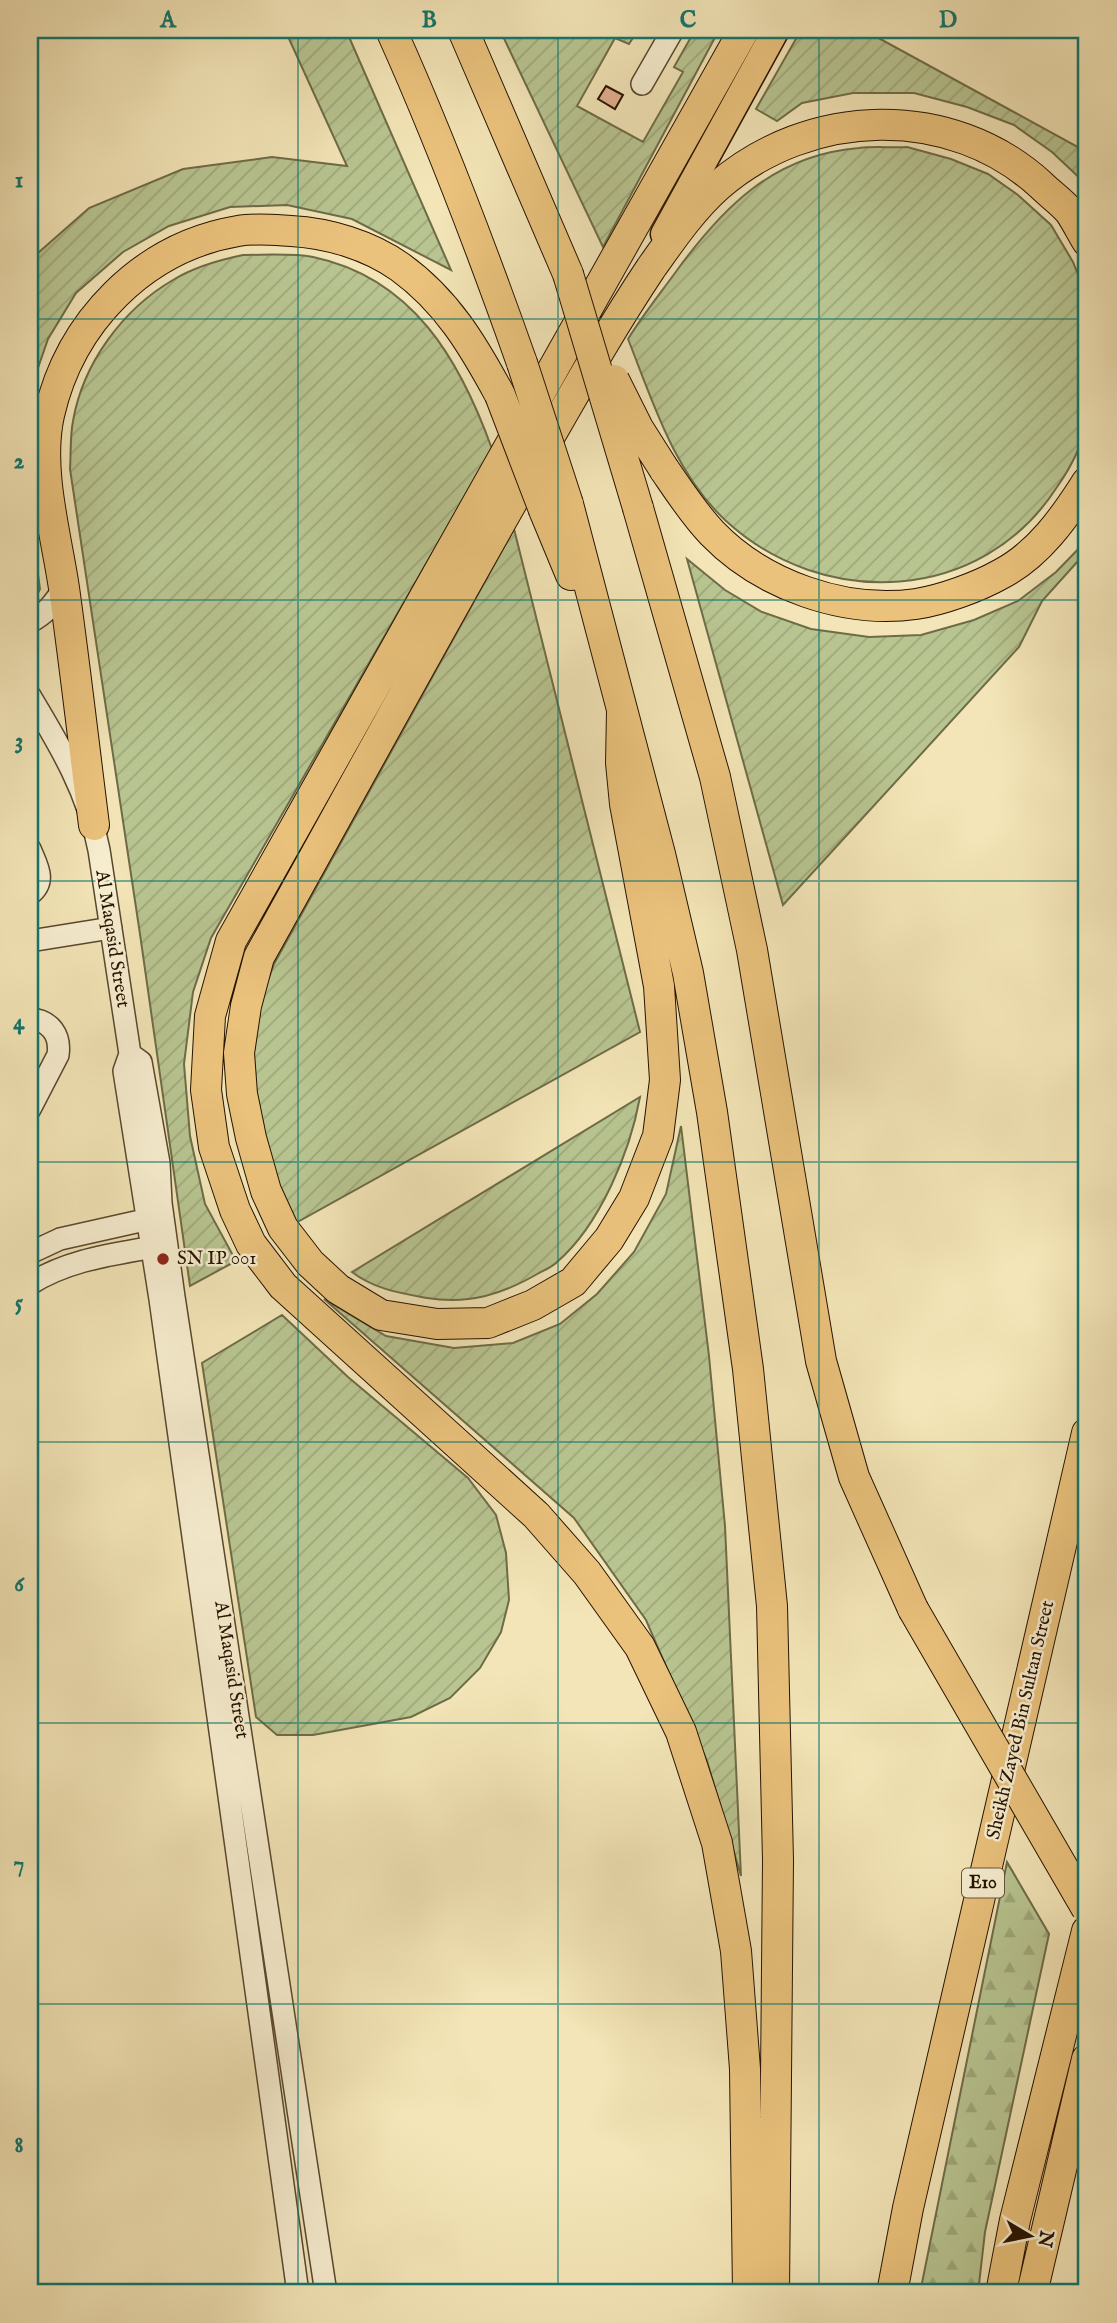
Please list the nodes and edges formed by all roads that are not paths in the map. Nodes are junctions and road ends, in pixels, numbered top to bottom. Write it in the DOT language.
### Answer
graph roads {
  1 [pos="391,30"];
  2 [pos="463,30"];
  3 [pos="673,30"];
  4 [pos="744,30"];
  5 [pos="776,30"];
  6 [pos="642,84"];
  7 [pos="1087,241"];
  8 [pos="568,274"];
  9 [pos="619,315"];
  10 [pos="1087,482"];
  11 [pos="556,507"];
  12 [pos="64,588"];
  13 [pos="30,622"];
  14 [pos="30,696"];
  15 [pos="622,711"];
  16 [pos="94,825"];
  17 [pos="30,849"];
  18 [pos="30,894"];
  19 [pos="111,928"];
  20 [pos="30,941"];
  21 [pos="30,1019"];
  22 [pos="30,1109"];
  23 [pos="155,1218"];
  24 [pos="159,1246"];
  25 [pos="30,1253"];
  26 [pos="30,1284"];
  27 [pos="1087,1433"];
  28 [pos="192,1468"];
  29 [pos="1087,1909"];
  30 [pos="1087,1931"];
  31 [pos="1087,2059"];
  32 [pos="298,2293"];
  33 [pos="326,2293"];
  34 [pos="748,2293"];
  35 [pos="774,2293"];
  36 [pos="892,2293"];
  37 [pos="1000,2293"];
  38 [pos="1032,2293"];
  1 -- 11 [label="highway, bridge"];
  2 -- 8 [label="highway"];
  3 -- 6 [label="street"];
  4 -- 34 [label="highway"];
  5 -- 9 [label="main road"];
  7 -- 9 [label="highway"];
  8 -- 10 [label="highway, bridge"];
  8 -- 29 [label="highway, bridge"];
  9 -- 15 [label="highway"];
  11 -- 12 [label="highway, bridge"];
  11 -- 15 [label="highway"];
  12 -- 13 [label="street"];
  12 -- 16 [label="highway"];
  14 -- 16 [label="street, Al Maqasid Street"];
  15 -- 35 [label="highway"];
  16 -- 19 [label="street, Al Maqasid Street"];
  17 -- 18 [label="street"];
  19 -- 20 [label="street"];
  19 -- 23 [label="street, Al Maqasid Street"];
  21 -- 22 [label="street"];
  23 -- 24 [label="street, Al Maqasid Street"];
  23 -- 25 [label="street"];
  24 -- 26 [label="street"];
  24 -- 28 [label="street, Al Maqasid Street"];
  27 -- 36 [label="highway, Sheikh Zayed Bin Sultan Street / E10"];
  28 -- 32 [label="street, Al Maqasid Street"];
  28 -- 33 [label="street, Al Maqasid Street"];
  30 -- 37 [label="highway"];
  31 -- 38 [label="highway"];
}
